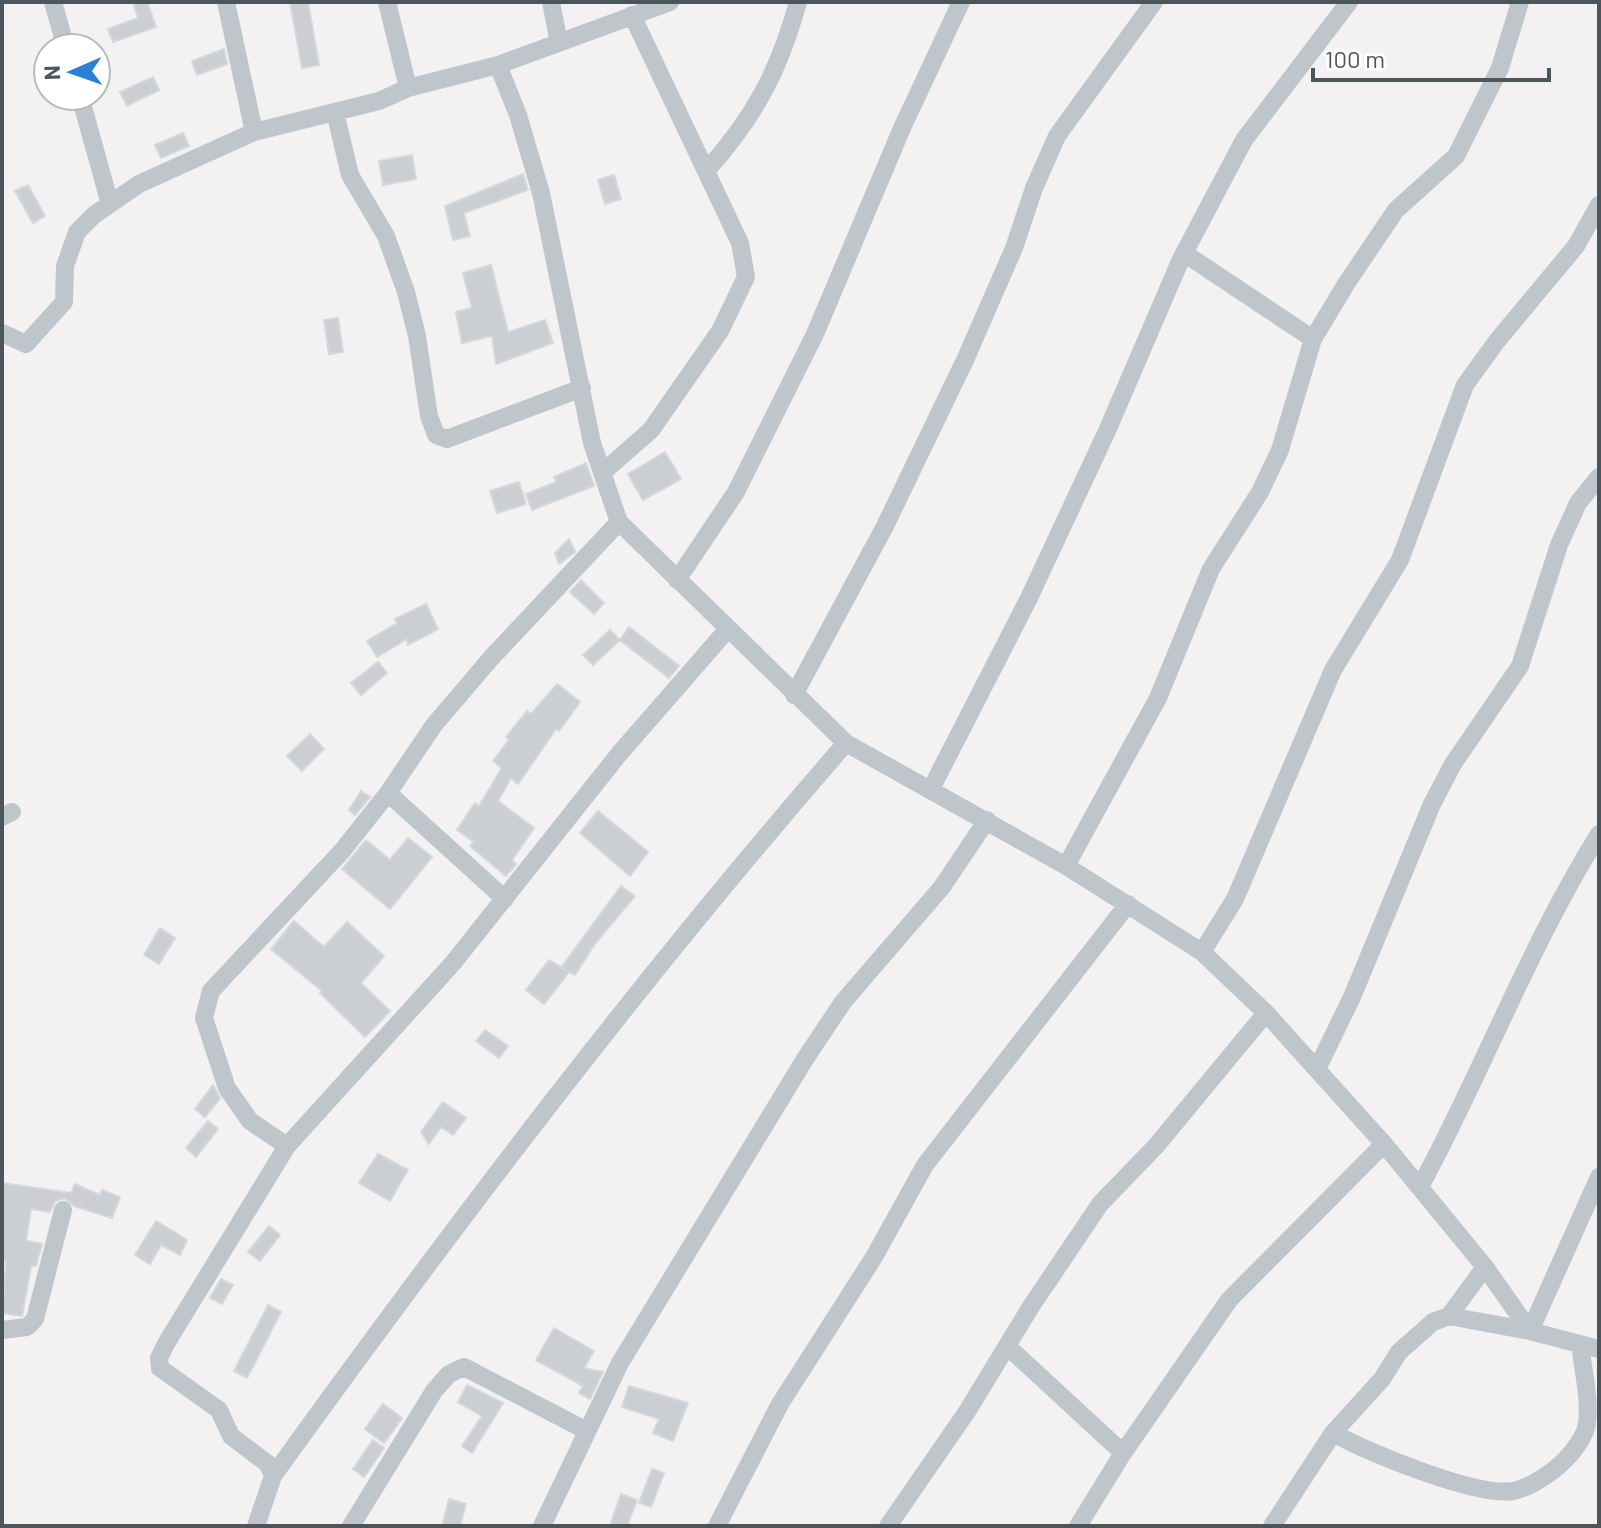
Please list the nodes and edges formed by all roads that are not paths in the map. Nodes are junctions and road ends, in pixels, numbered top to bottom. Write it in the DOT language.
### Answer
graph roads {
  1 [pos="53,2"];
  2 [pos="226,2"];
  3 [pos="387,2"];
  4 [pos="551,2"];
  5 [pos="670,2"];
  6 [pos="798,2"];
  7 [pos="961,2"];
  8 [pos="1154,2"];
  9 [pos="1349,2"];
  10 [pos="1520,2"];
  11 [pos="632,15"];
  12 [pos="61,32"];
  13 [pos="559,43"];
  14 [pos="498,65"];
  15 [pos="408,88"];
  16 [pos="84,112"];
  17 [pos="335,112"];
  18 [pos="254,132"];
  19 [pos="706,171"];
  20 [pos="110,204"];
  21 [pos="1598,209"];
  22 [pos="1184,253"];
  23 [pos="2,333"];
  24 [pos="1313,339"];
  25 [pos="582,388"];
  26 [pos="602,473"];
  27 [pos="1599,477"];
  28 [pos="619,522"];
  29 [pos="677,580"];
  30 [pos="727,630"];
  31 [pos="794,695"];
  32 [pos="846,743"];
  33 [pos="931,789"];
  34 [pos="388,793"];
  35 [pos="987,820"];
  36 [pos="1599,834"];
  37 [pos="1066,866"];
  38 [pos="505,899"];
  39 [pos="1128,904"];
  40 [pos="1202,952"];
  41 [pos="1266,1013"];
  42 [pos="1318,1067"];
  43 [pos="1384,1144"];
  44 [pos="287,1146"];
  45 [pos="1599,1177"];
  46 [pos="1420,1187"];
  47 [pos="63,1210"];
  48 [pos="1485,1267"];
  49 [pos="1449,1316"];
  50 [pos="2,1330"];
  51 [pos="1530,1331"];
  52 [pos="1580,1344"];
  53 [pos="1007,1346"];
  54 [pos="1599,1349"];
  55 [pos="587,1431"];
  56 [pos="1333,1433"];
  57 [pos="1123,1453"];
  58 [pos="273,1476"];
  59 [pos="256,1526"];
  60 [pos="351,1526"];
  61 [pos="542,1526"];
  62 [pos="717,1526"];
  63 [pos="888,1526"];
  64 [pos="1078,1526"];
  65 [pos="1272,1526"];
  1 -- 12 [label="street"];
  2 -- 18 [label="street"];
  3 -- 15 [label="street"];
  4 -- 13 [label="street"];
  5 -- 11 [label="street"];
  6 -- 19 [label="street"];
  7 -- 29 [label="street"];
  8 -- 31 [label="street"];
  9 -- 22 [label="street"];
  10 -- 24 [label="street"];
  11 -- 13 [label="street"];
  11 -- 19 [label="street"];
  13 -- 14 [label="street"];
  14 -- 15 [label="street"];
  14 -- 25 [label="street"];
  15 -- 17 [label="street"];
  16 -- 20 [label="street"];
  17 -- 18 [label="street"];
  17 -- 25 [label="street"];
  18 -- 20 [label="street"];
  19 -- 26 [label="street"];
  20 -- 23 [label="street"];
  21 -- 40 [label="street"];
  22 -- 24 [label="street"];
  22 -- 33 [label="street"];
  24 -- 37 [label="street"];
  25 -- 26 [label="street"];
  26 -- 28 [label="street"];
  27 -- 42 [label="street"];
  28 -- 29 [label="street"];
  28 -- 34 [label="street"];
  29 -- 30 [label="street"];
  30 -- 31 [label="street"];
  30 -- 38 [label="street"];
  31 -- 32 [label="street"];
  32 -- 33 [label="street"];
  32 -- 58 [label="street"];
  33 -- 35 [label="street"];
  34 -- 38 [label="street"];
  34 -- 44 [label="street"];
  35 -- 37 [label="street"];
  35 -- 55 [label="street"];
  36 -- 46 [label="street"];
  37 -- 39 [label="street"];
  38 -- 44 [label="street"];
  39 -- 40 [label="street"];
  39 -- 62 [label="street"];
  40 -- 41 [label="street"];
  41 -- 42 [label="street"];
  41 -- 53 [label="street"];
  42 -- 43 [label="street"];
  43 -- 46 [label="street"];
  43 -- 57 [label="street"];
  44 -- 58 [label="street"];
  45 -- 51 [label="street"];
  46 -- 48 [label="street"];
  47 -- 50 [label="street"];
  48 -- 49 [label="street"];
  48 -- 51 [label="street"];
  49 -- 51 [label="street"];
  49 -- 56 [label="street"];
  51 -- 52 [label="street"];
  52 -- 54 [label="street"];
  52 -- 56 [label="street"];
  53 -- 57 [label="street"];
  53 -- 63 [label="street"];
  55 -- 60 [label="street"];
  55 -- 61 [label="street"];
  56 -- 65 [label="street"];
  57 -- 64 [label="street"];
  58 -- 59 [label="street"];
}
